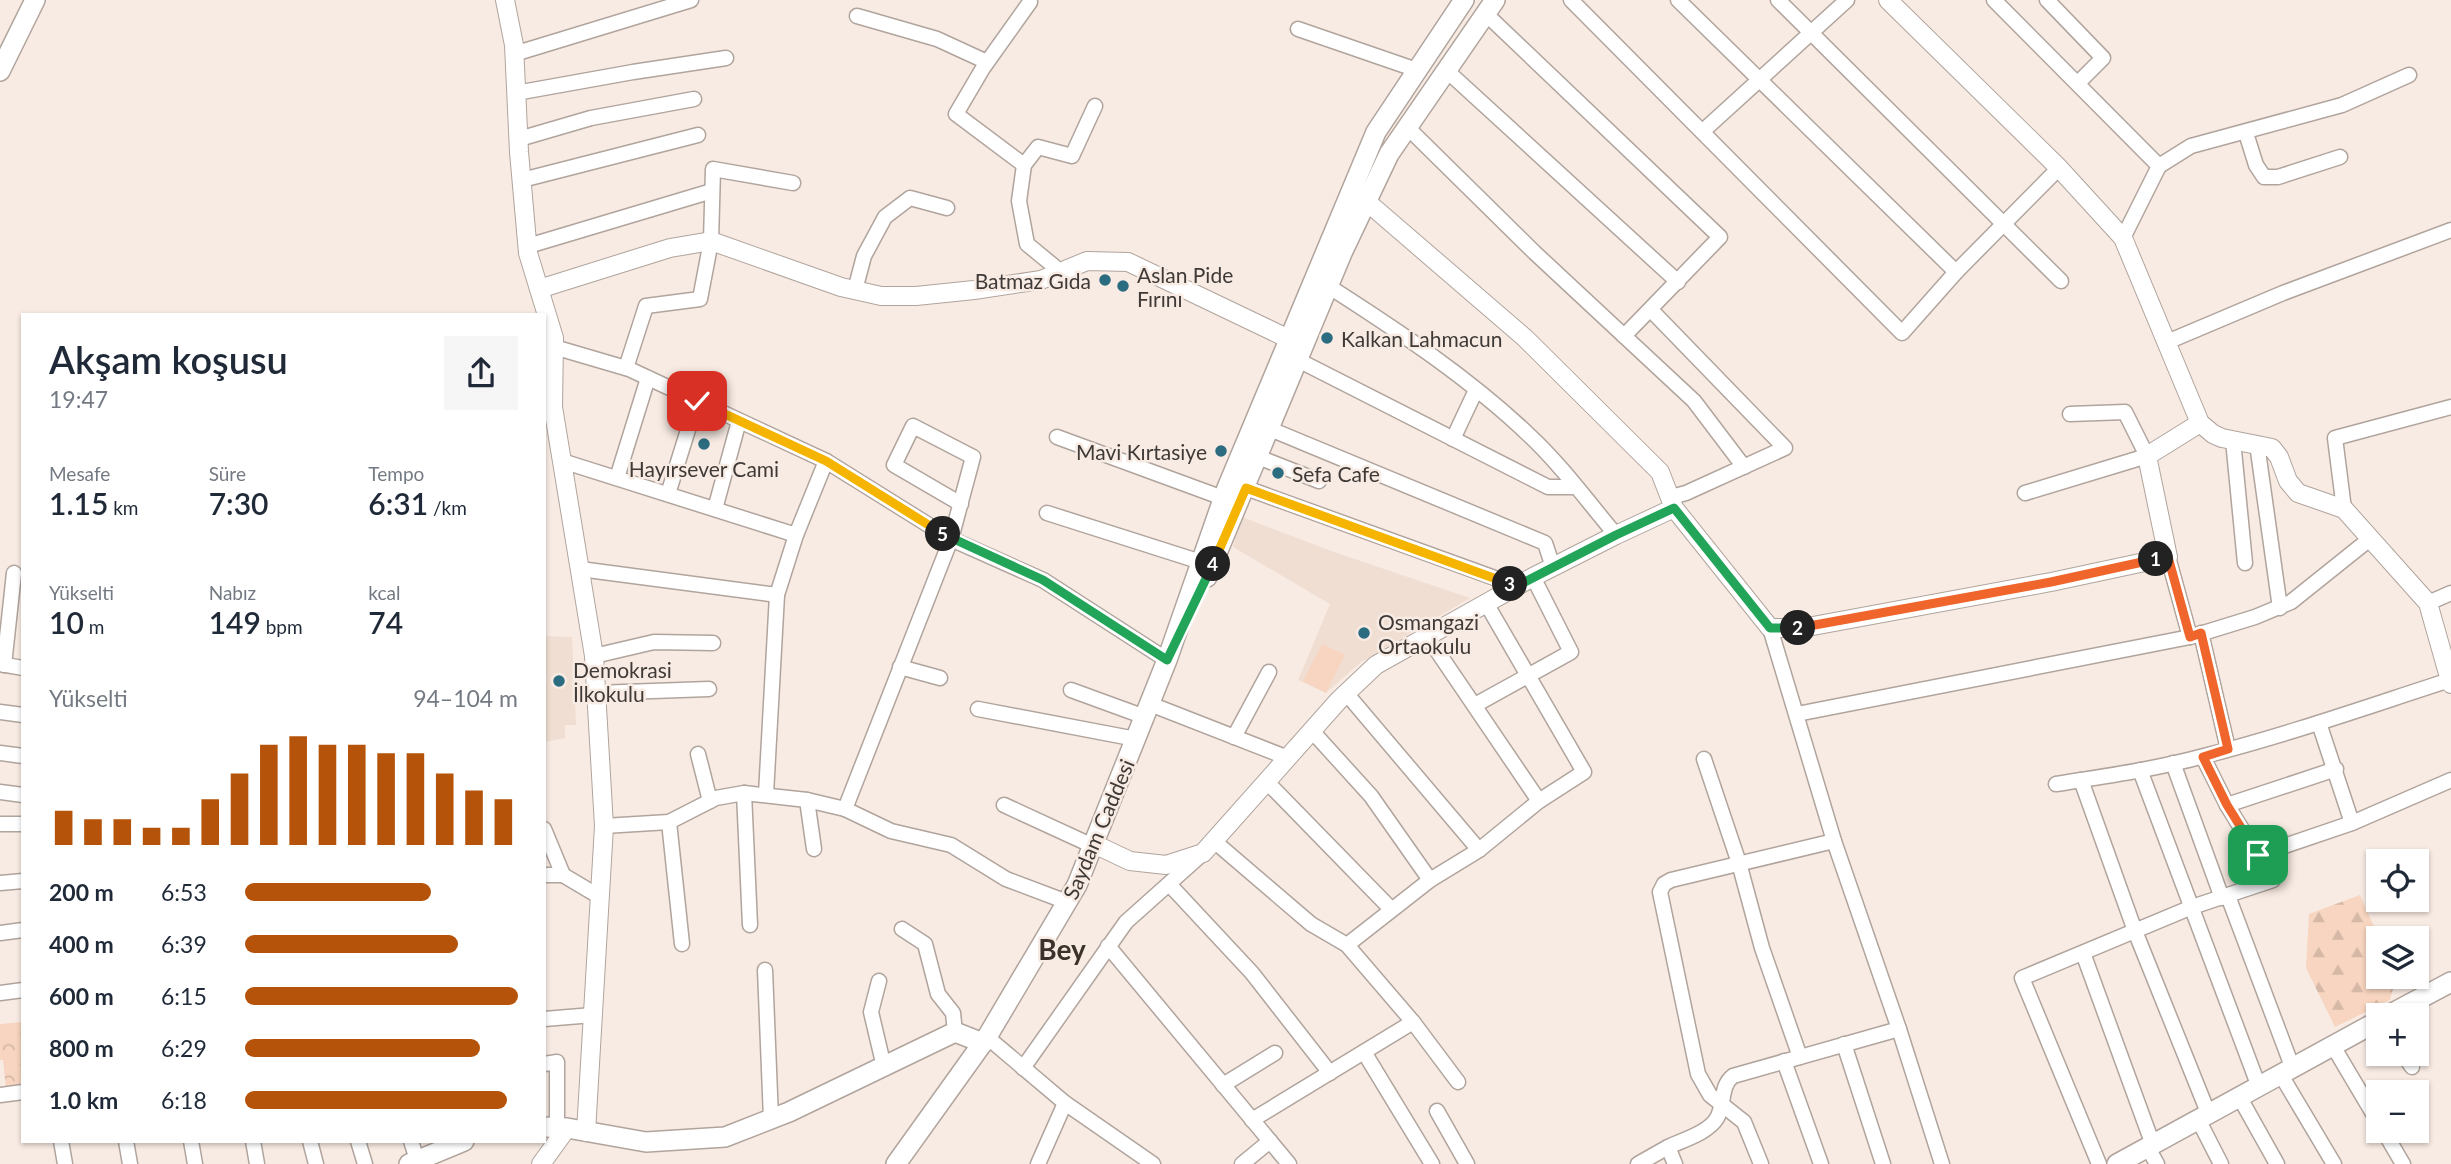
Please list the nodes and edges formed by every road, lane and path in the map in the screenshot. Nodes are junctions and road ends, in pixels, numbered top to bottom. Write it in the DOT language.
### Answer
graph roads {
  1 [pos="35,0"];
  2 [pos="505,0"];
  3 [pos="691,0"];
  4 [pos="1464,0"];
  5 [pos="1571,0"];
  6 [pos="1678,0"];
  7 [pos="1778,0"];
  8 [pos="1847,0"];
  9 [pos="1888,0"];
  10 [pos="1994,0"];
  11 [pos="2047,0"];
  12 [pos="1030,2"];
  13 [pos="1490,7"];
  14 [pos="857,16"];
  15 [pos="1298,29"];
  16 [pos="1811,33"];
  17 [pos="514,54"];
  18 [pos="726,58"];
  19 [pos="987,62"];
  20 [pos="1417,70"];
  21 [pos="1446,70"];
  22 [pos="0,71"];
  23 [pos="2409,75"];
  24 [pos="1759,80"];
  25 [pos="2078,83"];
  26 [pos="516,93"];
  27 [pos="694,99"];
  28 [pos="1095,106"];
  29 [pos="1407,127"];
  30 [pos="1703,131"];
  31 [pos="2246,133"];
  32 [pos="698,135"];
  33 [pos="519,139"];
  34 [pos="2340,157"];
  35 [pos="1024,165"];
  36 [pos="2160,166"];
  37 [pos="2059,168"];
  38 [pos="522,180"];
  39 [pos="793,183"];
  40 [pos="712,191"];
  41 [pos="1366,201"];
  42 [pos="947,208"];
  43 [pos="2004,224"];
  44 [pos="2451,230"];
  45 [pos="2123,238"];
  46 [pos="711,241"];
  47 [pos="528,246"];
  48 [pos="1061,272"];
  49 [pos="1956,272"];
  50 [pos="2061,281"];
  51 [pos="1678,282"];
  52 [pos="1328,286"];
  53 [pos="539,289"];
  54 [pos="855,290"];
  55 [pos="1651,310"];
  56 [pos="1624,336"];
  57 [pos="1289,340"];
  58 [pos="2167,342"];
  59 [pos="554,347"];
  60 [pos="1298,360"];
  61 [pos="626,368"];
  62 [pos="648,378"];
  63 [pos="1475,390"];
  64 [pos="697,401"];
  65 [pos="2451,407"];
  66 [pos="2070,414"];
  67 [pos="739,421"];
  68 [pos="2200,423"];
  69 [pos="1270,429"];
  70 [pos="1057,437"];
  71 [pos="1453,439"];
  72 [pos="2233,440"];
  73 [pos="2257,444"];
  74 [pos="2147,456"];
  75 [pos="1258,457"];
  76 [pos="562,461"];
  77 [pos="826,461"];
  78 [pos="1744,467"];
  79 [pos="617,478"];
  80 [pos="1320,481"];
  81 [pos="1575,487"];
  82 [pos="1246,488"];
  83 [pos="2025,493"];
  84 [pos="668,494"];
  85 [pos="1223,498"];
  86 [pos="1673,503"];
  87 [pos="961,504"];
  88 [pos="715,509"];
  89 [pos="2344,509"];
  90 [pos="1046,513"];
  91 [pos="796,535"];
  92 [pos="1616,535"];
  93 [pos="2371,538"];
  94 [pos="951,539"];
  95 [pos="2168,557"];
  96 [pos="1201,562"];
  97 [pos="2245,563"];
  98 [pos="1553,567"];
  99 [pos="580,569"];
  100 [pos="12,572"];
  101 [pos="1534,577"];
  102 [pos="1517,586"];
  103 [pos="2451,593"];
  104 [pos="777,595"];
  105 [pos="1486,603"];
  106 [pos="2428,603"];
  107 [pos="2280,608"];
  108 [pos="1770,628"];
  109 [pos="2195,635"];
  110 [pos="1427,636"];
  111 [pos="713,643"];
  112 [pos="594,656"];
  113 [pos="2447,658"];
  114 [pos="1167,660"];
  115 [pos="2,665"];
  116 [pos="900,667"];
  117 [pos="21,668"];
  118 [pos="1269,672"];
  119 [pos="1526,675"];
  120 [pos="940,678"];
  121 [pos="2451,682"];
  122 [pos="709,689"];
  123 [pos="1071,690"];
  124 [pos="596,693"];
  125 [pos="1346,694"];
  126 [pos="1475,705"];
  127 [pos="978,709"];
  128 [pos="1147,711"];
  129 [pos="0,712"];
  130 [pos="1797,714"];
  131 [pos="21,715"];
  132 [pos="2319,723"];
  133 [pos="1312,731"];
  134 [pos="1234,737"];
  135 [pos="1136,739"];
  136 [pos="2228,749"];
  137 [pos="0,753"];
  138 [pos="698,754"];
  139 [pos="21,755"];
  140 [pos="2203,757"];
  141 [pos="1288,758"];
  142 [pos="1704,759"];
  143 [pos="2174,763"];
  144 [pos="2336,769"];
  145 [pos="2140,770"];
  146 [pos="2081,780"];
  147 [pos="2451,780"];
  148 [pos="1268,782"];
  149 [pos="2056,784"];
  150 [pos="0,792"];
  151 [pos="744,793"];
  152 [pos="765,794"];
  153 [pos="21,795"];
  154 [pos="807,800"];
  155 [pos="710,801"];
  156 [pos="1539,801"];
  157 [pos="2227,805"];
  158 [pos="1004,806"];
  159 [pos="845,809"];
  160 [pos="668,822"];
  161 [pos="2352,823"];
  162 [pos="0,824"];
  163 [pos="21,824"];
  164 [pos="604,826"];
  165 [pos="546,834"];
  166 [pos="1834,841"];
  167 [pos="1093,845"];
  168 [pos="1209,847"];
  169 [pos="814,849"];
  170 [pos="1479,850"];
  171 [pos="2258,855"];
  172 [pos="1739,863"];
  173 [pos="563,874"];
  174 [pos="546,875"];
  175 [pos="1430,880"];
  176 [pos="21,881"];
  177 [pos="0,883"];
  178 [pos="1169,884"];
  179 [pos="600,897"];
  180 [pos="2225,897"];
  181 [pos="1067,902"];
  182 [pos="2192,907"];
  183 [pos="1391,909"];
  184 [pos="750,925"];
  185 [pos="902,929"];
  186 [pos="21,930"];
  187 [pos="2135,931"];
  188 [pos="0,933"];
  189 [pos="682,944"];
  190 [pos="1346,945"];
  191 [pos="1108,946"];
  192 [pos="2083,953"];
  193 [pos="765,970"];
  194 [pos="879,981"];
  195 [pos="2451,982"];
  196 [pos="21,990"];
  197 [pos="0,993"];
  198 [pos="2412,1003"];
  199 [pos="593,1015"];
  200 [pos="546,1019"];
  201 [pos="1413,1022"];
  202 [pos="2366,1028"];
  203 [pos="1899,1029"];
  204 [pos="955,1032"];
  205 [pos="985,1040"];
  206 [pos="1844,1044"];
  207 [pos="2333,1046"];
  208 [pos="1364,1052"];
  209 [pos="1275,1053"];
  210 [pos="1800,1056"];
  211 [pos="1784,1061"];
  212 [pos="546,1064"];
  213 [pos="884,1067"];
  214 [pos="1023,1068"];
  215 [pos="2287,1072"];
  216 [pos="1330,1073"];
  217 [pos="1458,1082"];
  218 [pos="1223,1085"];
  219 [pos="2259,1087"];
  220 [pos="21,1092"];
  221 [pos="0,1095"];
  222 [pos="2240,1098"];
  223 [pos="2366,1102"];
  224 [pos="1065,1103"];
  225 [pos="1721,1105"];
  226 [pos="1437,1111"];
  227 [pos="2204,1118"];
  228 [pos="771,1119"];
  229 [pos="1252,1120"];
  230 [pos="564,1129"];
  231 [pos="1270,1142"];
  232 [pos="61,1143"];
  233 [pos="126,1143"];
  234 [pos="191,1143"];
  235 [pos="253,1143"];
  236 [pos="311,1143"];
  237 [pos="359,1143"];
  238 [pos="411,1143"];
  239 [pos="458,1143"];
  240 [pos="2391,1143"];
  241 [pos="1668,1147"];
  242 [pos="2153,1152"];
  243 [pos="1130,1157"];
  244 [pos="413,1162"];
  245 [pos="1462,1162"];
  246 [pos="65,1164"];
  247 [pos="130,1164"];
  248 [pos="195,1164"];
  249 [pos="257,1164"];
  250 [pos="316,1164"];
  251 [pos="365,1164"];
  252 [pos="541,1164"];
  253 [pos="896,1164"];
  254 [pos="1038,1164"];
  255 [pos="1153,1164"];
  256 [pos="1242,1164"];
  257 [pos="1289,1164"];
  258 [pos="1432,1164"];
  259 [pos="1638,1164"];
  260 [pos="1675,1164"];
  261 [pos="1761,1164"];
  262 [pos="1821,1164"];
  263 [pos="1884,1164"];
  264 [pos="1942,1164"];
  265 [pos="2099,1164"];
  266 [pos="2117,1164"];
  267 [pos="2221,1164"];
  268 [pos="2277,1164"];
  269 [pos="2334,1164"];
  270 [pos="2403,1164"];
  1 -- 22 [label="main road"];
  2 -- 17 [label="street"];
  3 -- 17 [label="street"];
  4 -- 20 [label="main road"];
  5 -- 30 [label="street"];
  6 -- 24 [label="street"];
  7 -- 16 [label="street"];
  8 -- 16 [label="street"];
  9 -- 37 [label="street"];
  10 -- 25 [label="street"];
  11 -- 25 [label="street"];
  12 -- 19 [label="street"];
  13 -- 21 [label="main road"];
  13 -- 51 [label="street"];
  14 -- 19 [label="street"];
  15 -- 20 [label="street"];
  16 -- 24 [label="street"];
  16 -- 43 [label="street"];
  17 -- 26 [label="street"];
  18 -- 26 [label="street"];
  19 -- 35 [label="street"];
  20 -- 57 [label="main road"];
  21 -- 29 [label="main road"];
  21 -- 51 [label="street"];
  23 -- 31 [label="street"];
  24 -- 30 [label="street"];
  24 -- 49 [label="street"];
  25 -- 36 [label="street"];
  26 -- 33 [label="street"];
  27 -- 33 [label="street"];
  28 -- 35 [label="street"];
  29 -- 41 [label="main road"];
  29 -- 56 [label="street"];
  30 -- 49 [label="street"];
  31 -- 34 [label="street"];
  31 -- 36 [label="street"];
  32 -- 38 [label="street"];
  33 -- 38 [label="street"];
  35 -- 48 [label="street"];
  36 -- 45 [label="street"];
  37 -- 43 [label="street"];
  37 -- 45 [label="street"];
  38 -- 47 [label="street"];
  39 -- 40 [label="street"];
  40 -- 46 [label="street"];
  40 -- 47 [label="street"];
  41 -- 52 [label="main road"];
  41 -- 86 [label="street"];
  42 -- 54 [label="street"];
  43 -- 49 [label="street"];
  43 -- 50 [label="street"];
  44 -- 58 [label="street"];
  45 -- 58 [label="street"];
  46 -- 53 [label="street"];
  46 -- 54 [label="street"];
  46 -- 61 [label="street"];
  47 -- 53 [label="street"];
  48 -- 54 [label="street"];
  48 -- 57 [label="street"];
  51 -- 55 [label="street"];
  52 -- 60 [label="main road"];
  52 -- 63 [label="street"];
  53 -- 59 [label="street"];
  55 -- 56 [label="street"];
  55 -- 78 [label="street"];
  56 -- 78 [label="street"];
  57 -- 85 [label="main road"];
  58 -- 68 [label="street"];
  59 -- 61 [label="street"];
  59 -- 76 [label="street"];
  60 -- 69 [label="main road"];
  60 -- 71 [label="street"];
  61 -- 62 [label="street"];
  62 -- 64 [label="street"];
  62 -- 79 [label="street"];
  63 -- 71 [label="street"];
  63 -- 81 [label="street"];
  64 -- 67 [label="street"];
  64 -- 84 [label="street"];
  65 -- 89 [label="street"];
  66 -- 74 [label="street"];
  67 -- 77 [label="street"];
  67 -- 88 [label="street"];
  68 -- 72 [label="street"];
  68 -- 74 [label="street"];
  69 -- 75 [label="main road"];
  69 -- 98 [label="street"];
  70 -- 85 [label="street"];
  71 -- 81 [label="street"];
  72 -- 73 [label="street"];
  72 -- 97 [label="street"];
  73 -- 89 [label="street"];
  73 -- 107 [label="street"];
  74 -- 83 [label="street"];
  74 -- 95 [label="street"];
  75 -- 80 [label="street"];
  75 -- 82 [label="main road"];
  76 -- 79 [label="street"];
  76 -- 99 [label="street"];
  77 -- 91 [label="street"];
  77 -- 94 [label="street"];
  78 -- 86 [label="street"];
  79 -- 84 [label="street"];
  81 -- 92 [label="street"];
  82 -- 102 [label="street"];
  82 -- 114 [label="main road"];
  84 -- 88 [label="street"];
  85 -- 96 [label="main road"];
  86 -- 92 [label="street"];
  86 -- 108 [label="street"];
  87 -- 87 [label="street"];
  87 -- 94 [label="street"];
  88 -- 91 [label="street"];
  89 -- 93 [label="street"];
  90 -- 96 [label="street"];
  91 -- 104 [label="street"];
  92 -- 98 [label="street"];
  93 -- 106 [label="street"];
  93 -- 107 [label="street"];
  94 -- 114 [label="street"];
  94 -- 116 [label="street"];
  95 -- 108 [label="street"];
  95 -- 109 [label="street"];
  96 -- 114 [label="main road"];
  98 -- 101 [label="street"];
  99 -- 104 [label="street"];
  99 -- 112 [label="street"];
  100 -- 115 [label="street"];
  101 -- 102 [label="street"];
  101 -- 119 [label="street"];
  102 -- 105 [label="street"];
  103 -- 106 [label="street"];
  104 -- 152 [label="street"];
  105 -- 110 [label="street"];
  105 -- 119 [label="street"];
  106 -- 113 [label="street"];
  107 -- 109 [label="street"];
  108 -- 130 [label="street"];
  109 -- 130 [label="street"];
  109 -- 136 [label="street"];
  110 -- 125 [label="street"];
  110 -- 126 [label="street"];
  111 -- 112 [label="street"];
  112 -- 124 [label="street"];
  113 -- 121 [label="street"];
  114 -- 128 [label="main road, Saydam Caddesi"];
  115 -- 117 [label="street"];
  116 -- 120 [label="street"];
  116 -- 159 [label="street"];
  118 -- 134 [label="street"];
  119 -- 126 [label="street"];
  119 -- 156 [label="street"];
  121 -- 132 [label="street"];
  122 -- 124 [label="street"];
  123 -- 128 [label="street"];
  124 -- 164 [label="street"];
  125 -- 133 [label="street"];
  125 -- 170 [label="street"];
  126 -- 156 [label="street"];
  127 -- 135 [label="street"];
  128 -- 134 [label="street"];
  128 -- 135 [label="main road, Saydam Caddesi"];
  129 -- 131 [label="street"];
  130 -- 166 [label="street"];
  132 -- 136 [label="street"];
  132 -- 144 [label="street"];
  133 -- 141 [label="street"];
  133 -- 175 [label="street"];
  134 -- 141 [label="street"];
  135 -- 167 [label="main road, Saydam Caddesi"];
  136 -- 140 [label="street"];
  137 -- 139 [label="street"];
  138 -- 155 [label="street"];
  140 -- 143 [label="street"];
  140 -- 157 [label="street"];
  141 -- 148 [label="street"];
  142 -- 172 [label="street"];
  143 -- 145 [label="street"];
  143 -- 180 [label="street"];
  144 -- 157 [label="street"];
  144 -- 161 [label="street"];
  145 -- 146 [label="street"];
  145 -- 182 [label="street"];
  146 -- 149 [label="street"];
  146 -- 187 [label="street"];
  147 -- 161 [label="street"];
  148 -- 168 [label="street"];
  148 -- 183 [label="street"];
  150 -- 153 [label="street"];
  151 -- 152 [label="street"];
  151 -- 155 [label="street"];
  151 -- 184 [label="street"];
  152 -- 154 [label="street"];
  154 -- 159 [label="street"];
  154 -- 169 [label="street"];
  155 -- 160 [label="street"];
  156 -- 170 [label="street"];
  157 -- 171 [label="street"];
  158 -- 167 [label="street"];
  159 -- 181 [label="street"];
  160 -- 164 [label="street"];
  160 -- 189 [label="street"];
  161 -- 171 [label="street"];
  162 -- 163 [label="street"];
  164 -- 179 [label="street"];
  165 -- 173 [label="street"];
  166 -- 172 [label="street"];
  166 -- 203 [label="street"];
  167 -- 168 [label="street"];
  167 -- 181 [label="main road, Saydam Caddesi"];
  168 -- 178 [label="street"];
  168 -- 190 [label="street"];
  170 -- 175 [label="street"];
  171 -- 180 [label="street"];
  172 -- 210 [label="street"];
  172 -- 225 [label="street"];
  173 -- 174 [label="street"];
  173 -- 179 [label="street"];
  175 -- 183 [label="street"];
  176 -- 177 [label="street"];
  178 -- 191 [label="street"];
  178 -- 216 [label="street"];
  179 -- 199 [label="street"];
  180 -- 182 [label="street"];
  180 -- 215 [label="street"];
  181 -- 205 [label="main road, Saydam Caddesi"];
  182 -- 187 [label="street"];
  182 -- 219 [label="street"];
  183 -- 190 [label="street"];
  185 -- 204 [label="street"];
  186 -- 188 [label="street"];
  187 -- 192 [label="street"];
  187 -- 227 [label="street"];
  190 -- 201 [label="street"];
  191 -- 214 [label="street"];
  191 -- 218 [label="street"];
  192 -- 242 [label="street"];
  192 -- 265 [label="street"];
  193 -- 228 [label="street"];
  194 -- 213 [label="street"];
  195 -- 198 [label="main road"];
  196 -- 197 [label="street"];
  199 -- 200 [label="street"];
  199 -- 230 [label="street"];
  201 -- 208 [label="street"];
  201 -- 217 [label="street"];
  202 -- 207 [label="main road"];
  203 -- 206 [label="street"];
  203 -- 264 [label="street"];
  204 -- 205 [label="main road"];
  204 -- 213 [label="main road"];
  205 -- 214 [label="street"];
  205 -- 253 [label="main road, Saydam Caddesi"];
  206 -- 210 [label="street"];
  206 -- 263 [label="street"];
  207 -- 215 [label="main road"];
  207 -- 223 [label="street"];
  208 -- 216 [label="street"];
  208 -- 258 [label="street"];
  209 -- 218 [label="street"];
  210 -- 211 [label="street"];
  211 -- 225 [label="street"];
  211 -- 262 [label="street"];
  212 -- 230 [label="street"];
  213 -- 228 [label="main road"];
  214 -- 224 [label="street"];
  215 -- 219 [label="main road"];
  215 -- 269 [label="street"];
  216 -- 229 [label="street"];
  218 -- 229 [label="street"];
  219 -- 222 [label="main road"];
  220 -- 221 [label="street"];
  222 -- 227 [label="main road"];
  222 -- 268 [label="street"];
  224 -- 243 [label="street"];
  224 -- 254 [label="street"];
  225 -- 241 [label="street"];
  225 -- 261 [label="street"];
  226 -- 245 [label="street"];
  227 -- 242 [label="main road"];
  227 -- 267 [label="street"];
  228 -- 230 [label="main road"];
  229 -- 231 [label="street"];
  230 -- 252 [label="street"];
  231 -- 256 [label="street"];
  231 -- 257 [label="street"];
  232 -- 246 [label="street"];
  233 -- 247 [label="street"];
  234 -- 248 [label="street"];
  235 -- 249 [label="street"];
  236 -- 250 [label="street"];
  237 -- 251 [label="street"];
  238 -- 244 [label="street"];
  239 -- 244 [label="main road"];
  240 -- 270 [label="street"];
  241 -- 259 [label="street"];
  241 -- 260 [label="street"];
  242 -- 266 [label="main road"];
  243 -- 255 [label="street"];
}
